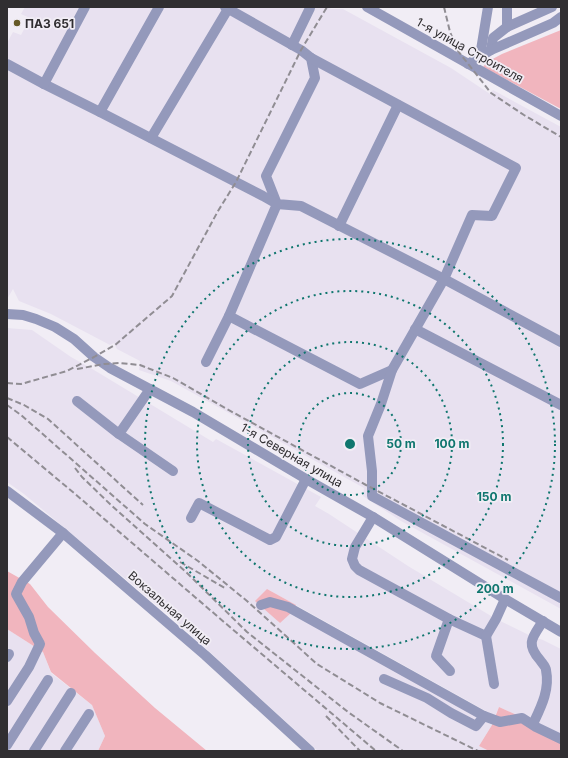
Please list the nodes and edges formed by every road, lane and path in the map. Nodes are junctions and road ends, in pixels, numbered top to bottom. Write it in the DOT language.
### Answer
graph roads {
  1 [pos="85,7"];
  2 [pos="159,7"];
  3 [pos="367,7"];
  4 [pos="488,7"];
  5 [pos="508,7"];
  6 [pos="552,7"];
  7 [pos="226,8"];
  8 [pos="310,8"];
  9 [pos="561,17"];
  10 [pos="507,27"];
  11 [pos="292,45"];
  12 [pos="491,50"];
  13 [pos="480,56"];
  14 [pos="311,58"];
  15 [pos="7,64"];
  16 [pos="468,64"];
  17 [pos="44,84"];
  18 [pos="398,105"];
  19 [pos="100,112"];
  20 [pos="561,116"];
  21 [pos="151,138"];
  22 [pos="276,204"];
  23 [pos="339,226"];
  24 [pos="444,279"];
  25 [pos="7,314"];
  26 [pos="229,316"];
  27 [pos="415,329"];
  28 [pos="561,342"];
  29 [pos="206,362"];
  30 [pos="392,370"];
  31 [pos="150,388"];
  32 [pos="77,401"];
  33 [pos="561,405"];
  34 [pos="119,434"];
  35 [pos="172,471"];
  36 [pos="306,479"];
  37 [pos="7,490"];
  38 [pos="373,517"];
  39 [pos="191,518"];
  40 [pos="63,534"];
  41 [pos="561,598"];
  42 [pos="505,599"];
  43 [pos="261,605"];
  44 [pos="449,619"];
  45 [pos="543,621"];
  46 [pos="561,632"];
  47 [pos="486,636"];
  48 [pos="450,671"];
  49 [pos="384,679"];
  50 [pos="48,680"];
  51 [pos="494,684"];
  52 [pos="70,693"];
  53 [pos="7,701"];
  54 [pos="89,714"];
  55 [pos="484,716"];
  56 [pos="533,724"];
  57 [pos="561,738"];
  58 [pos="7,746"];
  59 [pos="34,751"];
  60 [pos="65,751"];
  61 [pos="310,751"];
  1 -- 17 [label="street"];
  2 -- 19 [label="street"];
  3 -- 16 [label="street, 1-я улица Строителя"];
  4 -- 13 [label="street"];
  5 -- 10 [label="street"];
  6 -- 10 [label="street"];
  7 -- 11 [label="street"];
  7 -- 21 [label="street"];
  8 -- 11 [label="street"];
  9 -- 12 [label="street"];
  10 -- 12 [label="street"];
  11 -- 14 [label="street"];
  12 -- 13 [label="street"];
  13 -- 16 [label="street"];
  14 -- 18 [label="street"];
  14 -- 22 [label="street"];
  15 -- 17 [label="street"];
  16 -- 20 [label="street, 1-я улица Строителя"];
  17 -- 19 [label="street"];
  18 -- 23 [label="street"];
  18 -- 24 [label="street"];
  19 -- 21 [label="street"];
  21 -- 22 [label="street"];
  22 -- 23 [label="street"];
  22 -- 26 [label="street"];
  23 -- 24 [label="street"];
  24 -- 27 [label="street"];
  24 -- 28 [label="street"];
  25 -- 31 [label="street, 1-я Северная улица"];
  26 -- 29 [label="street"];
  26 -- 30 [label="street"];
  27 -- 30 [label="street"];
  27 -- 33 [label="street"];
  30 -- 41 [label="street"];
  31 -- 34 [label="street"];
  31 -- 36 [label="street, 1-я Северная улица"];
  32 -- 34 [label="street"];
  34 -- 35 [label="street"];
  36 -- 38 [label="street, 1-я Северная улица"];
  36 -- 39 [label="street"];
  37 -- 40 [label="street, Вокзальная улица"];
  38 -- 42 [label="street, 1-я Северная улица"];
  38 -- 44 [label="street"];
  40 -- 53 [label="street"];
  40 -- 61 [label="street, Вокзальная улица"];
  42 -- 45 [label="street, 1-я Северная улица"];
  42 -- 47 [label="street"];
  43 -- 55 [label="street"];
  44 -- 47 [label="street"];
  44 -- 48 [label="street"];
  45 -- 46 [label="street, 1-я Северная улица"];
  45 -- 56 [label="street"];
  47 -- 51 [label="street"];
  49 -- 55 [label="street"];
  50 -- 58 [label="street"];
  52 -- 59 [label="street"];
  54 -- 60 [label="street"];
  55 -- 56 [label="street"];
  56 -- 57 [label="street"];
}
